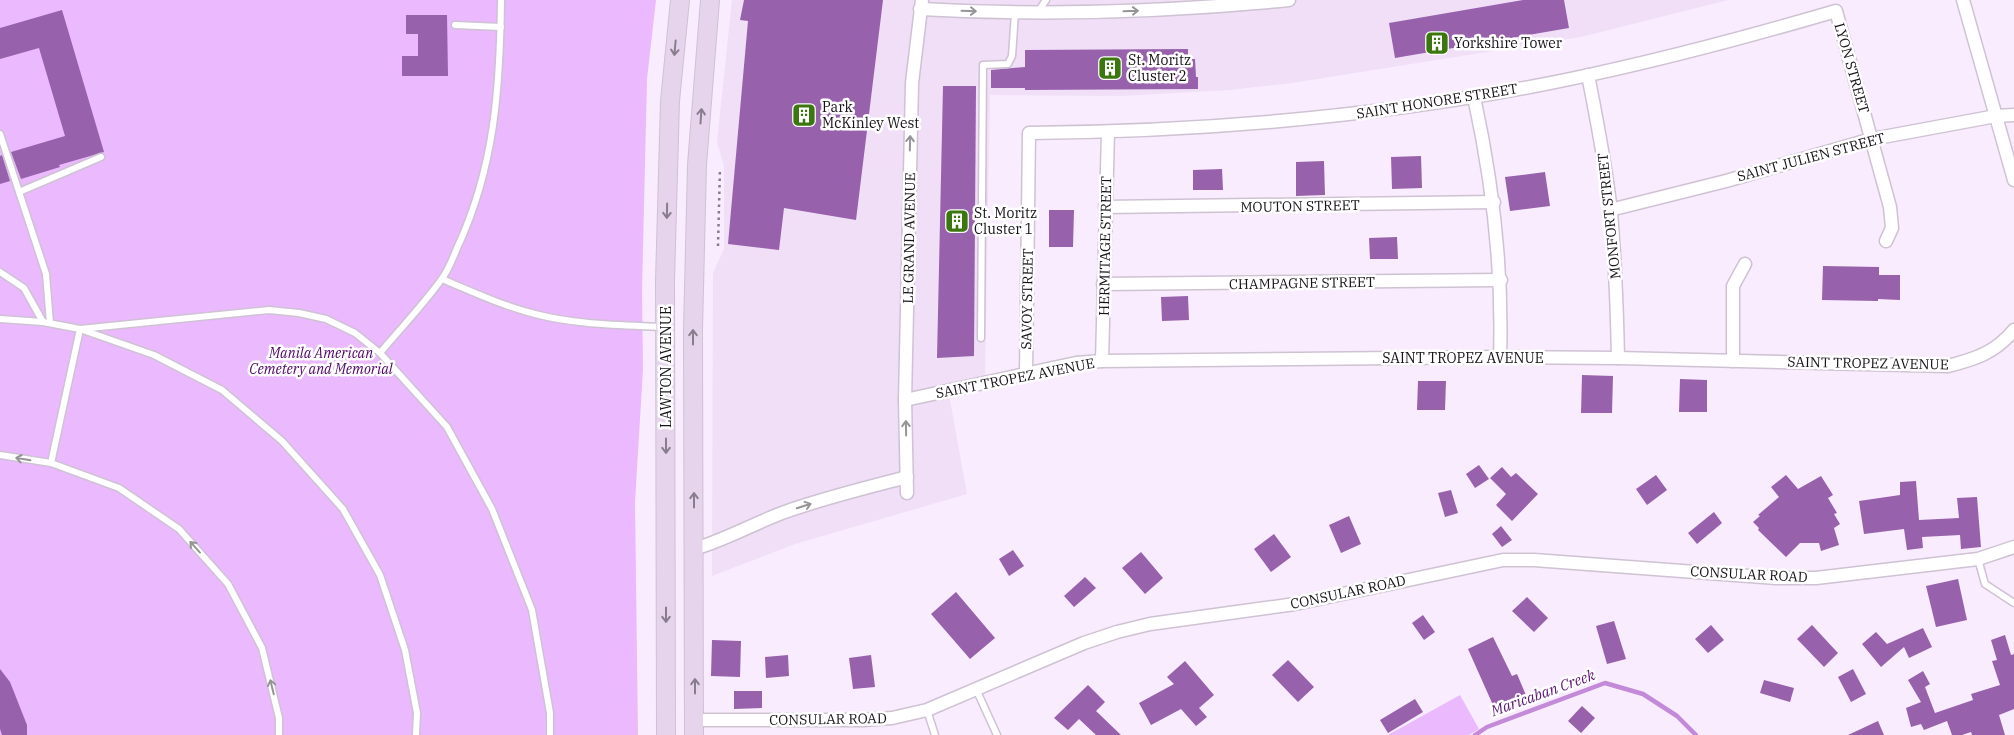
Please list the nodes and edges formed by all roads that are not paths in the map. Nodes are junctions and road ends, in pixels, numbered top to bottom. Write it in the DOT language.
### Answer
graph roads {
  1 [pos="501,0"];
  2 [pos="680,0"];
  3 [pos="710,0"];
  4 [pos="1046,0"];
  5 [pos="1289,0"];
  6 [pos="1963,0"];
  7 [pos="1267,1"];
  8 [pos="1234,2"];
  9 [pos="921,4"];
  10 [pos="1836,11"];
  11 [pos="1015,13"];
  12 [pos="1037,13"];
  13 [pos="455,25"];
  14 [pos="501,27"];
  15 [pos="1588,76"];
  16 [pos="1474,97"];
  17 [pos="2014,115"];
  18 [pos="1996,116"];
  19 [pos="1108,132"];
  20 [pos="1029,133"];
  21 [pos="0,134"];
  22 [pos="1872,140"];
  23 [pos="101,157"];
  24 [pos="2014,180"];
  25 [pos="19,192"];
  26 [pos="1494,202"];
  27 [pos="1105,207"];
  28 [pos="1610,210"];
  29 [pos="1886,241"];
  30 [pos="1745,264"];
  31 [pos="0,272"];
  32 [pos="442,279"];
  33 [pos="1501,280"];
  34 [pos="1103,284"];
  35 [pos="0,319"];
  36 [pos="47,322"];
  37 [pos="666,328"];
  38 [pos="80,329"];
  39 [pos="2014,330"];
  40 [pos="980,338"];
  41 [pos="380,353"];
  42 [pos="1500,357"];
  43 [pos="1618,358"];
  44 [pos="1102,361"];
  45 [pos="1733,361"];
  46 [pos="1026,374"];
  47 [pos="906,400"];
  48 [pos="0,455"];
  49 [pos="51,463"];
  50 [pos="907,477"];
  51 [pos="907,493"];
  52 [pos="2014,547"];
  53 [pos="694,548"];
  54 [pos="1978,559"];
  55 [pos="2014,603"];
  56 [pos="976,689"];
  57 [pos="927,710"];
  58 [pos="694,728"];
  59 [pos="279,735"];
  60 [pos="416,735"];
  61 [pos="550,735"];
  62 [pos="666,735"];
  63 [pos="935,735"];
  64 [pos="996,735"];
  1 -- 14 [label="lane"];
  2 -- 37 [label="main road, LAWTON AVENUE, one-way"];
  53 -- 3 [label="main road, LAWTON AVENUE, one-way"];
  4 -- 12 [label="lane"];
  5 -- 7 [label="street"];
  6 -- 18 [label="street"];
  7 -- 8 [label="street"];
  12 -- 8 [label="street, one-way"];
  9 -- 11 [label="street, one-way"];
  47 -- 9 [label="street, LE GRAND AVENUE, one-way"];
  10 -- 15 [label="street, SAINT HONORE STREET"];
  10 -- 22 [label="street, LYON STREET"];
  11 -- 12 [label="street"];
  11 -- 40 [label="lane"];
  13 -- 14 [label="lane"];
  14 -- 32 [label="lane"];
  15 -- 16 [label="street, SAINT HONORE STREET"];
  15 -- 28 [label="street, MONFORT STREET"];
  16 -- 19 [label="street, SAINT HONORE STREET"];
  16 -- 26 [label="street"];
  17 -- 18 [label="street, SAINT JULIEN STREET"];
  18 -- 22 [label="street, SAINT JULIEN STREET"];
  18 -- 24 [label="street"];
  19 -- 20 [label="street, SAINT HONORE STREET"];
  19 -- 27 [label="street, HERMITAGE STREET"];
  20 -- 46 [label="street, SAVOY STREET"];
  21 -- 25 [label="lane"];
  22 -- 28 [label="street, SAINT JULIEN STREET"];
  22 -- 29 [label="street, LYON STREET"];
  23 -- 25 [label="lane"];
  25 -- 36 [label="lane"];
  26 -- 27 [label="street, MOUTON STREET"];
  26 -- 33 [label="street"];
  27 -- 34 [label="street, HERMITAGE STREET"];
  28 -- 43 [label="street, MONFORT STREET"];
  30 -- 45 [label="street"];
  31 -- 36 [label="lane"];
  32 -- 37 [label="lane"];
  32 -- 41 [label="lane"];
  33 -- 34 [label="street, CHAMPAGNE STREET"];
  33 -- 42 [label="street"];
  34 -- 44 [label="street, HERMITAGE STREET"];
  35 -- 36 [label="lane"];
  36 -- 38 [label="lane"];
  37 -- 62 [label="main road, LAWTON AVENUE, one-way"];
  38 -- 41 [label="lane"];
  38 -- 49 [label="lane"];
  38 -- 60 [label="lane"];
  39 -- 45 [label="street, SAINT TROPEZ AVENUE"];
  41 -- 61 [label="lane"];
  42 -- 43 [label="street, SAINT TROPEZ AVENUE"];
  42 -- 44 [label="street, SAINT TROPEZ AVENUE"];
  43 -- 45 [label="street, SAINT TROPEZ AVENUE"];
  44 -- 46 [label="street, SAINT TROPEZ AVENUE"];
  46 -- 47 [label="street, SAINT TROPEZ AVENUE"];
  50 -- 47 [label="street, LE GRAND AVENUE, one-way"];
  49 -- 48 [label="lane, one-way"];
  59 -- 49 [label="lane, one-way"];
  50 -- 51 [label="street, LE GRAND AVENUE"];
  53 -- 50 [label="street, one-way"];
  52 -- 54 [label="street, CONSULAR ROAD"];
  58 -- 53 [label="main road, LAWTON AVENUE, one-way"];
  54 -- 55 [label="lane"];
  54 -- 56 [label="street, CONSULAR ROAD"];
  56 -- 57 [label="street, CONSULAR ROAD"];
  56 -- 64 [label="lane"];
  57 -- 58 [label="street, CONSULAR ROAD"];
  57 -- 63 [label="lane"];
}
